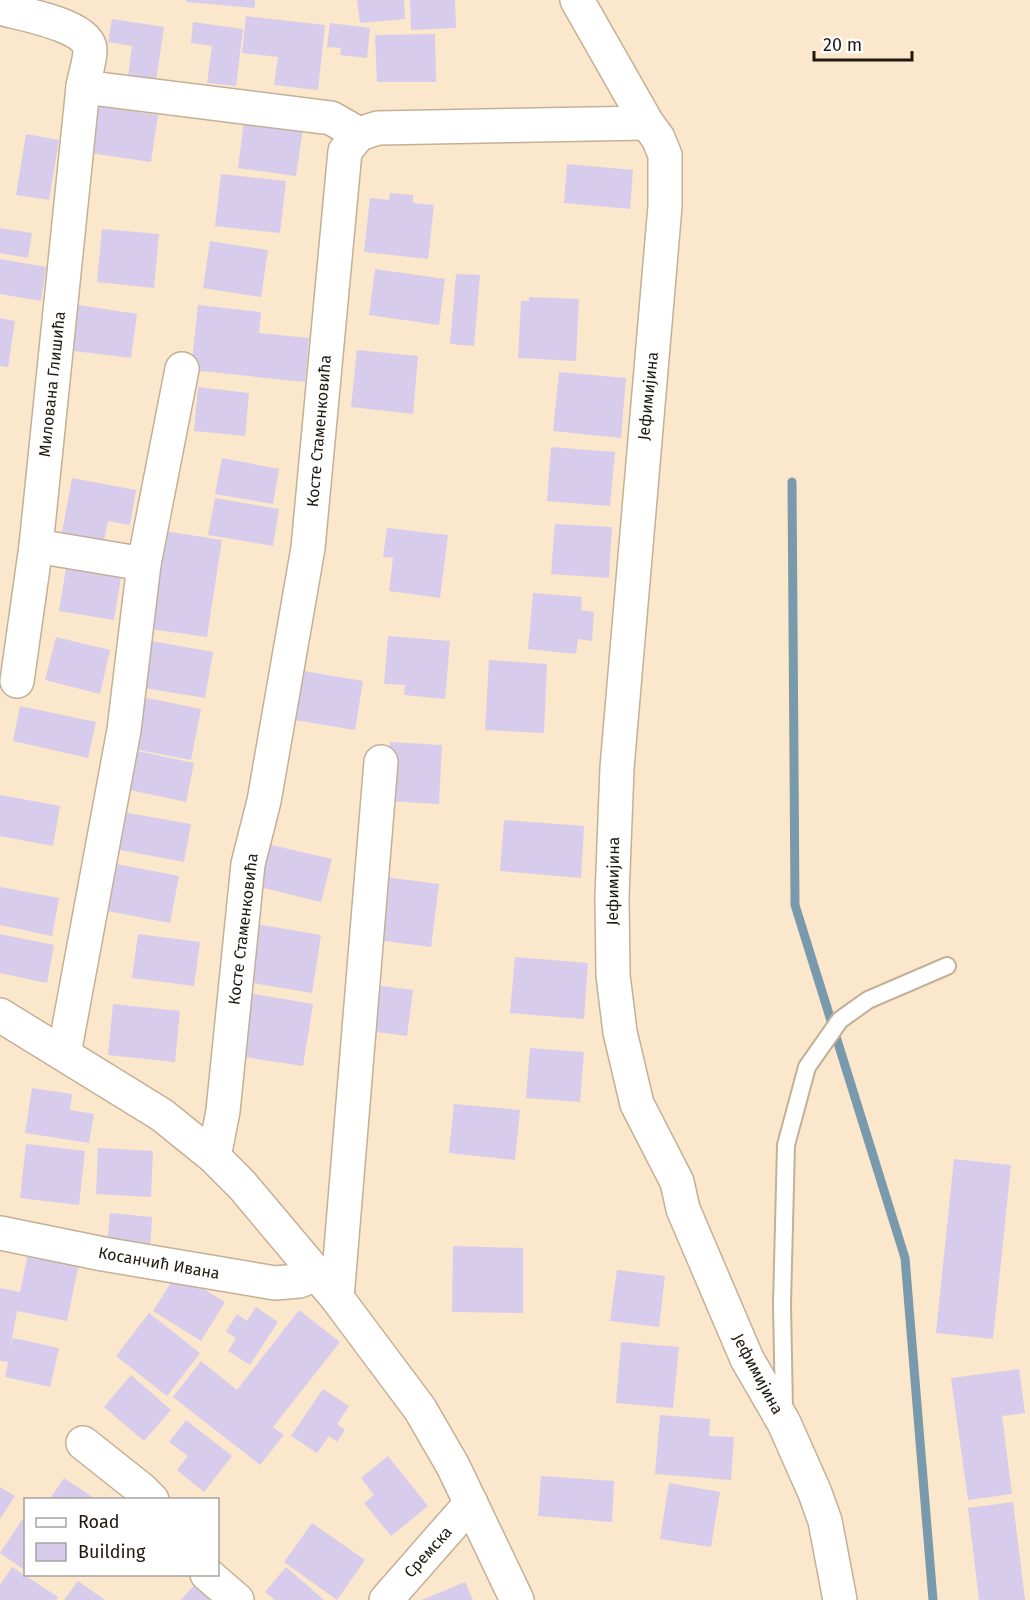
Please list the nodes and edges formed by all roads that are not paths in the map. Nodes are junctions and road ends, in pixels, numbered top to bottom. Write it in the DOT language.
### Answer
graph roads {
  1 [pos="577,0"];
  2 [pos="0,8"];
  3 [pos="82,87"];
  4 [pos="647,123"];
  5 [pos="359,134"];
  6 [pos="182,369"];
  7 [pos="36,546"];
  8 [pos="144,564"];
  9 [pos="17,681"];
  10 [pos="381,762"];
  11 [pos="947,966"];
  12 [pos="0,1015"];
  13 [pos="64,1054"];
  14 [pos="214,1157"];
  15 [pos="0,1233"];
  16 [pos="327,1286"];
  17 [pos="784,1423"];
  18 [pos="83,1443"];
  19 [pos="150,1498"];
  20 [pos="471,1503"];
  21 [pos="208,1576"];
  22 [pos="237,1600"];
  23 [pos="386,1600"];
  24 [pos="517,1600"];
  25 [pos="840,1600"];
  1 -- 4 [label="street"];
  2 -- 3 [label="street, Милована Глишића"];
  3 -- 5 [label="street"];
  3 -- 7 [label="street, Милована Глишића"];
  4 -- 5 [label="street"];
  4 -- 17 [label="street, Јефимијина"];
  5 -- 14 [label="street, Косте Стаменковића"];
  6 -- 8 [label="street"];
  7 -- 8 [label="street"];
  7 -- 9 [label="street, Милована Глишића"];
  8 -- 13 [label="street"];
  10 -- 16 [label="street"];
  11 -- 17 [label="lane"];
  12 -- 13 [label="street"];
  13 -- 14 [label="street"];
  14 -- 16 [label="street"];
  15 -- 16 [label="street, Косанчић Ивана"];
  16 -- 20 [label="street"];
  17 -- 25 [label="street, Јефимијина"];
  18 -- 19 [label="street"];
  20 -- 23 [label="street, Сремска"];
  20 -- 24 [label="street"];
  21 -- 22 [label="street"];
}
